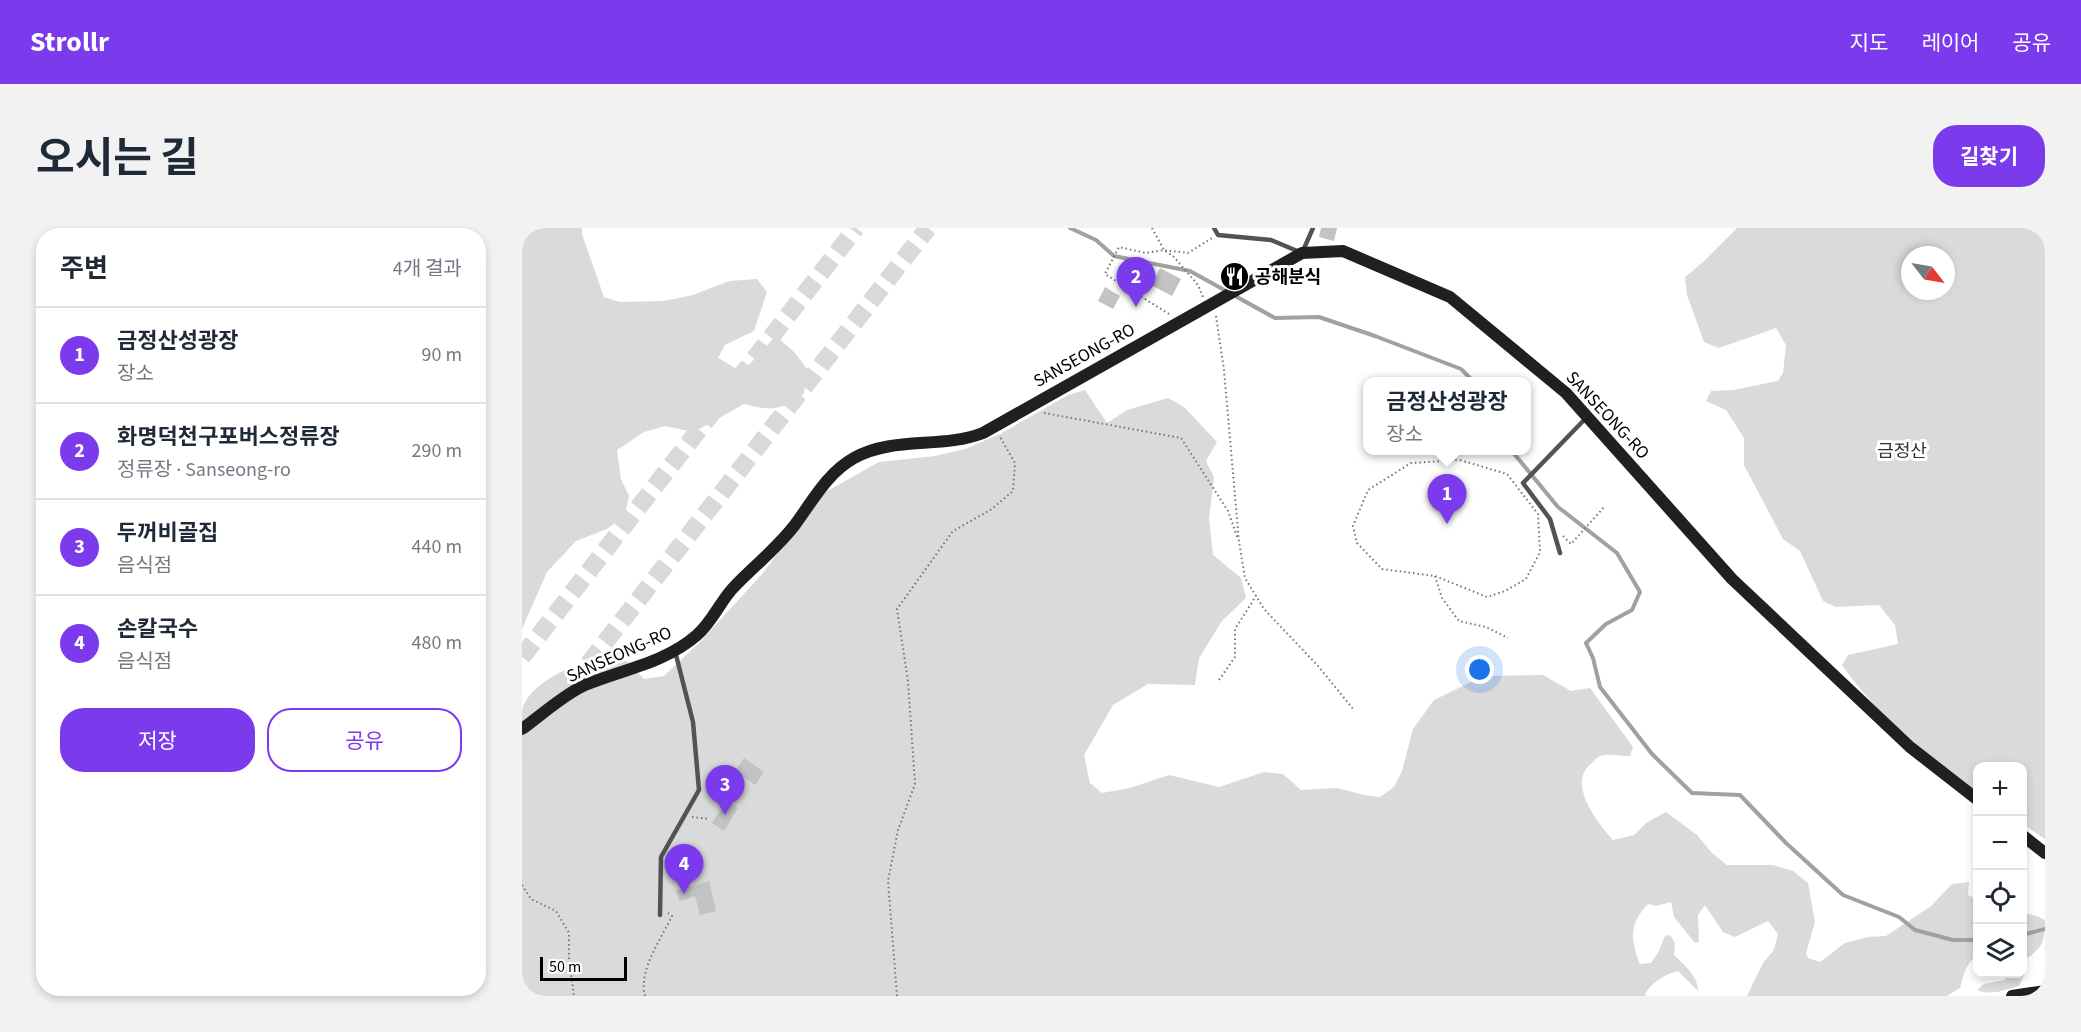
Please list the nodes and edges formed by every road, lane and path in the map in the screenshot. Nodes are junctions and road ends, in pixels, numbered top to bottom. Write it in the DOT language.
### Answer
graph roads {
  1 [pos="1152,228"];
  2 [pos="1214,228"];
  3 [pos="1313,228"];
  4 [pos="1218,235"];
  5 [pos="1164,250"];
  6 [pos="1302,253"];
  7 [pos="1211,306"];
  8 [pos="1182,322"];
  9 [pos="1023,410"];
  10 [pos="1587,417"];
  11 [pos="995,426"];
  12 [pos="1605,506"];
  13 [pos="1580,534"];
  14 [pos="1239,542"];
  15 [pos="1560,553"];
  16 [pos="1435,576"];
  17 [pos="1256,596"];
  18 [pos="1508,638"];
  19 [pos="675,651"];
  20 [pos="1219,680"];
  21 [pos="1354,710"];
  22 [pos="522,729"];
  23 [pos="1973,797"];
  24 [pos="684,815"];
  25 [pos="710,819"];
  26 [pos="2027,839"];
  27 [pos="2045,853"];
  28 [pos="522,885"];
  29 [pos="660,915"];
  30 [pos="2045,991"];
  31 [pos="574,996"];
  32 [pos="645,996"];
  33 [pos="897,996"];
  34 [pos="2012,996"];
  1 -- 5 [label="path"];
  2 -- 4 [label="lane"];
  3 -- 6 [label="lane"];
  4 -- 5 [label="path"];
  4 -- 6 [label="lane"];
  5 -- 7 [label="path"];
  5 -- 8 [label="path"];
  6 -- 7 [label="main road, SANSEONG-RO"];
  6 -- 10 [label="main road, SANSEONG-RO"];
  7 -- 8 [label="main road, SANSEONG-RO"];
  7 -- 14 [label="path"];
  8 -- 9 [label="main road, SANSEONG-RO"];
  9 -- 11 [label="main road, SANSEONG-RO"];
  9 -- 14 [label="path"];
  10 -- 15 [label="lane"];
  10 -- 23 [label="main road, SANSEONG-RO"];
  11 -- 19 [label="main road, SANSEONG-RO"];
  11 -- 33 [label="path"];
  12 -- 13 [label="path"];
  14 -- 17 [label="path"];
  16 -- 16 [label="path"];
  16 -- 18 [label="path"];
  17 -- 20 [label="path"];
  17 -- 21 [label="path"];
  19 -- 22 [label="main road, SANSEONG-RO"];
  19 -- 24 [label="lane"];
  24 -- 25 [label="path"];
  24 -- 29 [label="lane"];
  26 -- 27 [label="main road"];
  28 -- 31 [label="path"];
  29 -- 32 [label="path"];
  30 -- 34 [label="main road"];
}
